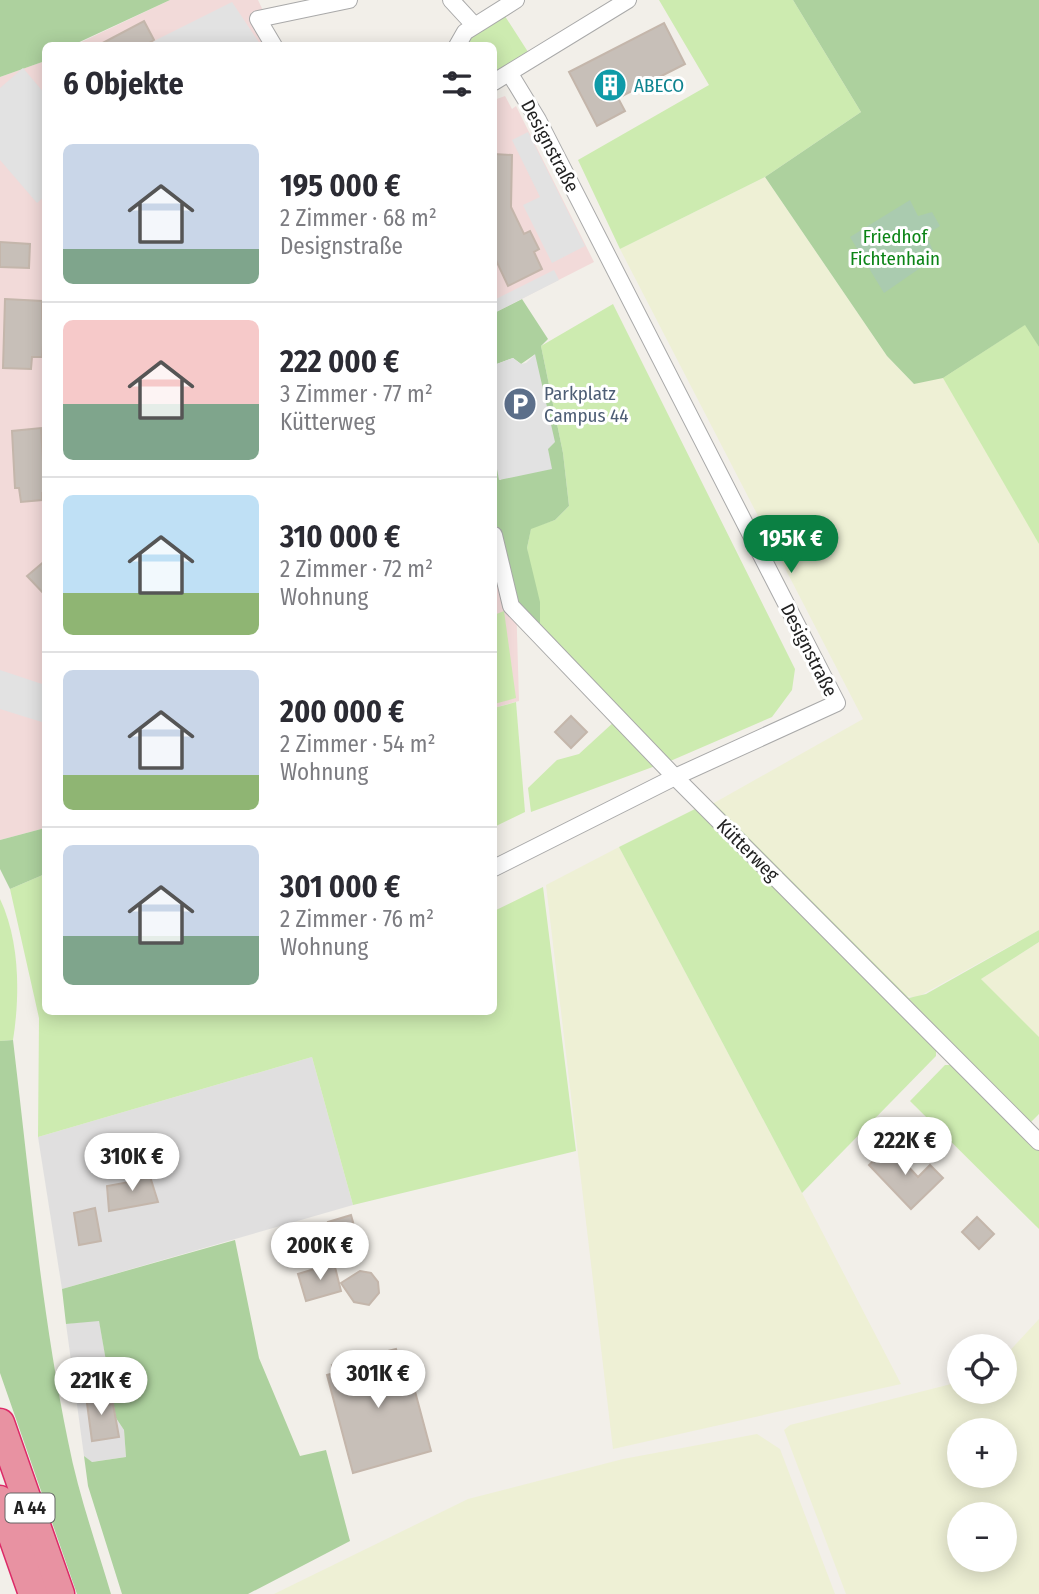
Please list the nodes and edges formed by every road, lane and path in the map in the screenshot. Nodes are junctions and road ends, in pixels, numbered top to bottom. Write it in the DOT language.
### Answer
graph roads {
  1 [pos="349,0"];
  2 [pos="451,0"];
  3 [pos="516,0"];
  4 [pos="628,0"];
  5 [pos="474,25"];
  6 [pos="272,42"];
  7 [pos="459,42"];
  8 [pos="510,74"];
  9 [pos="497,80"];
  10 [pos="497,548"];
  11 [pos="675,777"];
  12 [pos="497,866"];
  13 [pos="1039,1142"];
  14 [pos="0,1423"];
  15 [pos="0,1500"];
  16 [pos="33,1594"];
  17 [pos="60,1594"];
  1 -- 6 [label="street"];
  2 -- 5 [label="street"];
  3 -- 5 [label="street"];
  4 -- 8 [label="street"];
  5 -- 7 [label="street"];
  8 -- 9 [label="street"];
  8 -- 11 [label="street, Designstraße"];
  10 -- 11 [label="street, Kütterweg"];
  11 -- 12 [label="street, Designstraße"];
  11 -- 13 [label="street, Kütterweg"];
  14 -- 17 [label="highway, A 44"];
  15 -- 16 [label="highway, A 44"];
}
